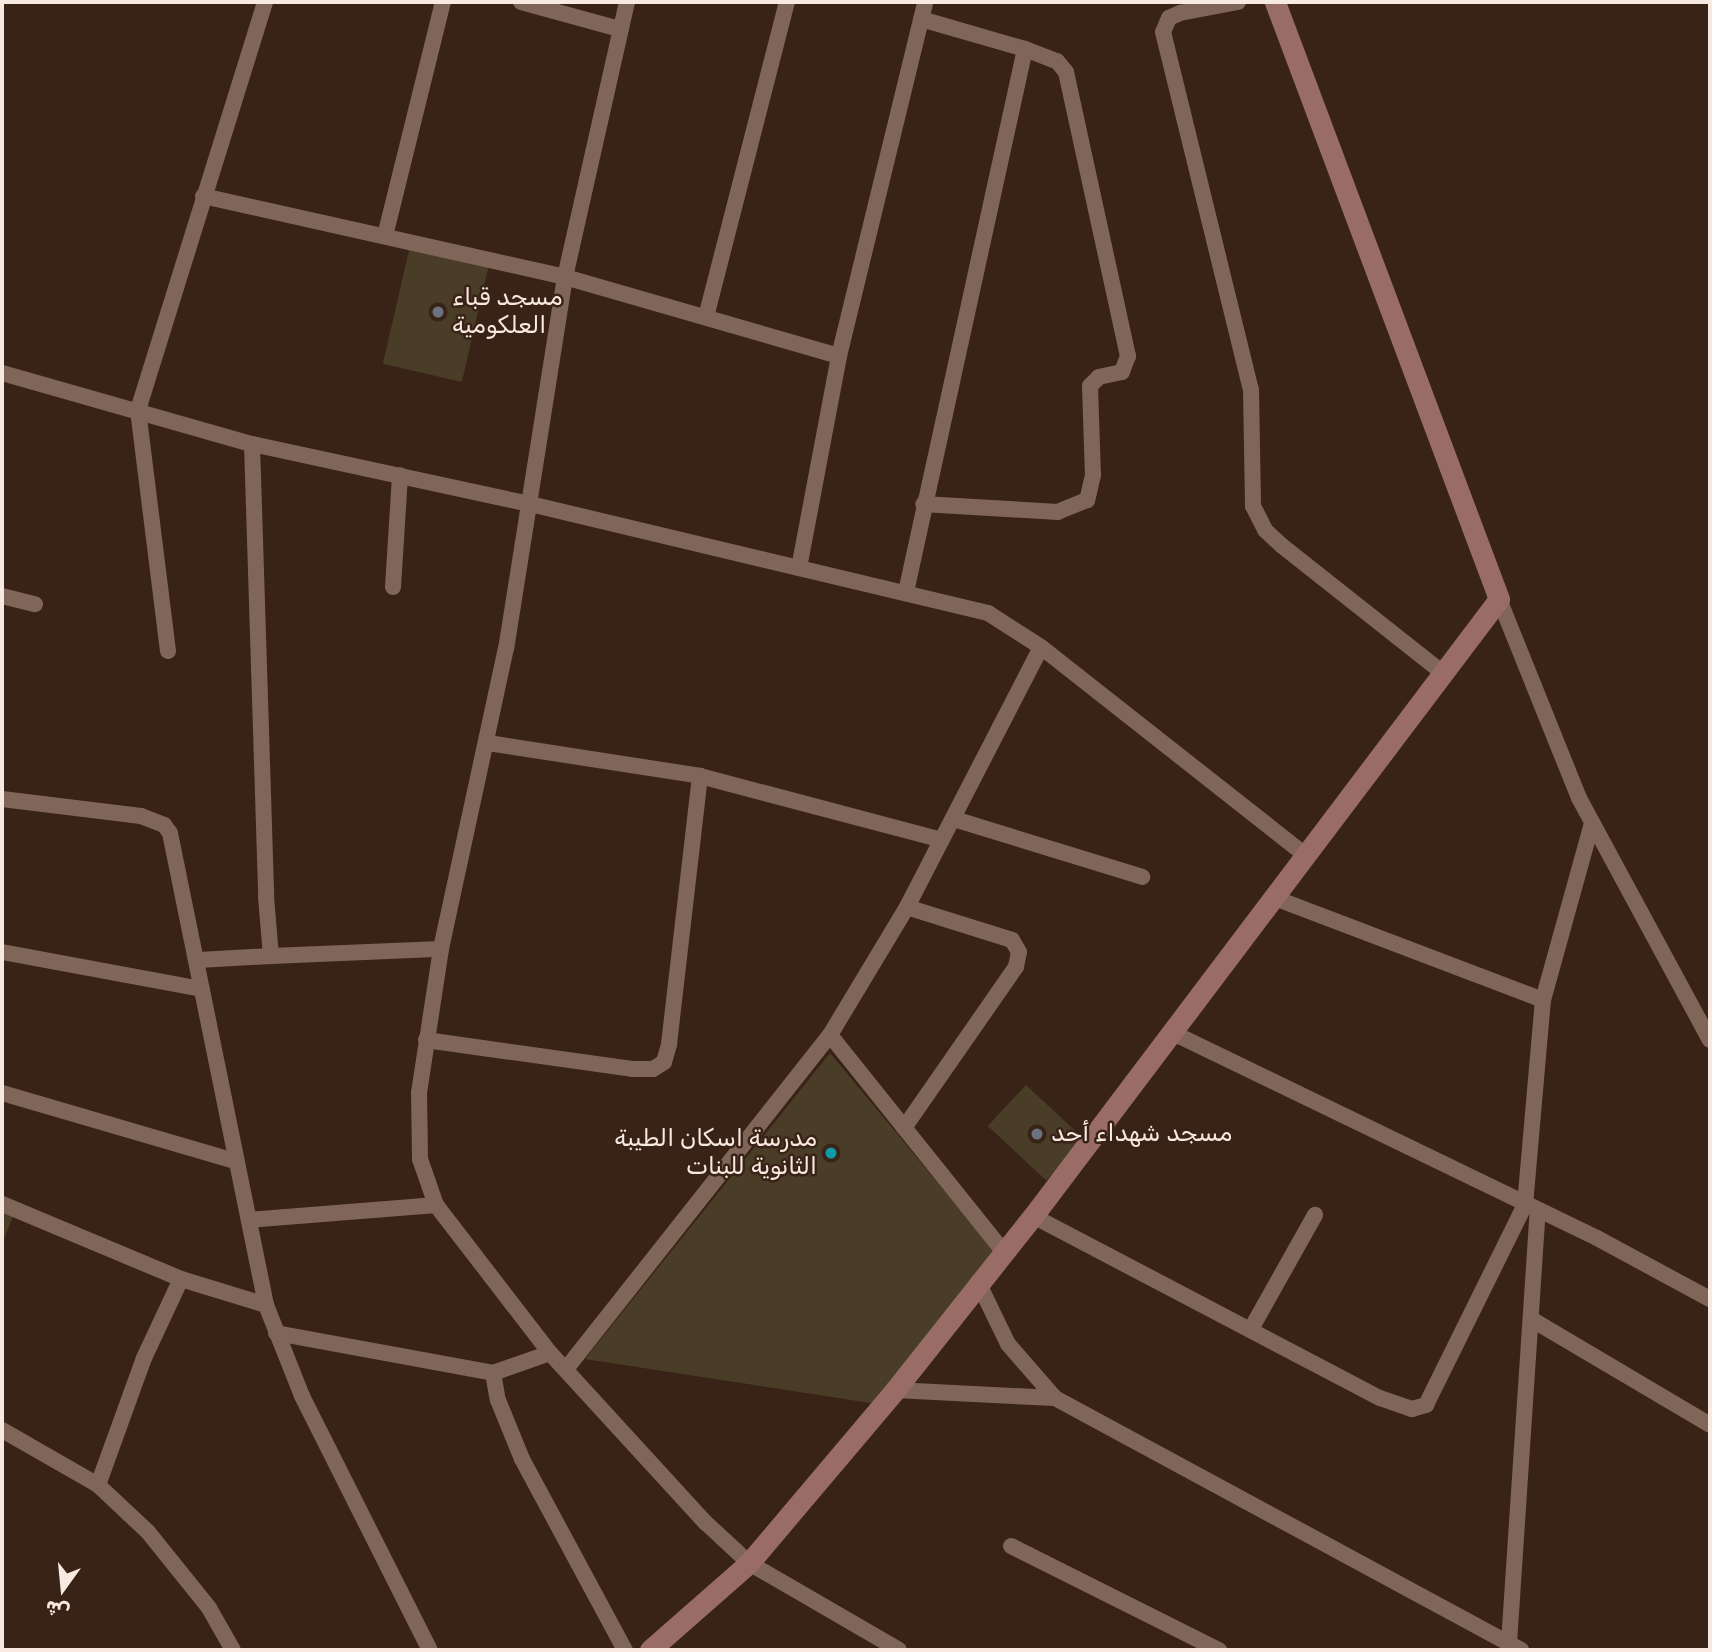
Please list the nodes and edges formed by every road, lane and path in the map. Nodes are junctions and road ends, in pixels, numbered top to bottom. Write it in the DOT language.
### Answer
graph roads {
  1 [pos="265,2"];
  2 [pos="443,2"];
  3 [pos="521,2"];
  4 [pos="627,2"];
  5 [pos="787,2"];
  6 [pos="925,2"];
  7 [pos="1238,2"];
  8 [pos="1275,2"];
  9 [pos="921,19"];
  10 [pos="620,29"];
  11 [pos="1025,49"];
  12 [pos="203,196"];
  13 [pos="385,236"];
  14 [pos="565,277"];
  15 [pos="706,317"];
  16 [pos="839,356"];
  17 [pos="2,373"];
  18 [pos="138,410"];
  19 [pos="252,444"];
  20 [pos="400,475"];
  21 [pos="526,503"];
  22 [pos="923,503"];
  23 [pos="799,569"];
  24 [pos="393,587"];
  25 [pos="906,592"];
  26 [pos="2,596"];
  27 [pos="1499,599"];
  28 [pos="35,604"];
  29 [pos="1041,647"];
  30 [pos="168,651"];
  31 [pos="1443,673"];
  32 [pos="488,743"];
  33 [pos="699,776"];
  34 [pos="2,799"];
  35 [pos="954,819"];
  36 [pos="1592,823"];
  37 [pos="942,840"];
  38 [pos="1303,853"];
  39 [pos="1142,877"];
  40 [pos="1272,897"];
  41 [pos="906,907"];
  42 [pos="441,949"];
  43 [pos="2,952"];
  44 [pos="271,956"];
  45 [pos="198,960"];
  46 [pos="202,989"];
  47 [pos="1543,1000"];
  48 [pos="1171,1032"];
  49 [pos="830,1035"];
  50 [pos="426,1040"];
  51 [pos="1710,1040"];
  52 [pos="2,1093"];
  53 [pos="904,1128"];
  54 [pos="234,1161"];
  55 [pos="2,1204"];
  56 [pos="436,1205"];
  57 [pos="1531,1208"];
  58 [pos="1315,1215"];
  59 [pos="1033,1216"];
  60 [pos="250,1220"];
  61 [pos="1003,1251"];
  62 [pos="181,1279"];
  63 [pos="978,1282"];
  64 [pos="1710,1299"];
  65 [pos="266,1305"];
  66 [pos="1531,1319"];
  67 [pos="1251,1329"];
  68 [pos="276,1333"];
  69 [pos="550,1353"];
  70 [pos="566,1369"];
  71 [pos="493,1373"];
  72 [pos="895,1390"];
  73 [pos="1055,1398"];
  74 [pos="1710,1425"];
  75 [pos="2,1430"];
  76 [pos="98,1485"];
  77 [pos="1011,1546"];
  78 [pos="749,1563"];
  79 [pos="1515,1647"];
  80 [pos="233,1650"];
  81 [pos="430,1650"];
  82 [pos="625,1650"];
  83 [pos="650,1650"];
  84 [pos="899,1650"];
  85 [pos="1219,1650"];
  1 -- 12 [label="street"];
  2 -- 13 [label="street"];
  3 -- 10 [label="street"];
  4 -- 10 [label="street"];
  5 -- 15 [label="street"];
  6 -- 9 [label="street"];
  7 -- 31 [label="street"];
  8 -- 27 [label="street"];
  9 -- 11 [label="street"];
  9 -- 16 [label="street"];
  10 -- 14 [label="street"];
  11 -- 22 [label="street"];
  11 -- 22 [label="street"];
  12 -- 13 [label="street"];
  12 -- 18 [label="street"];
  13 -- 14 [label="street"];
  14 -- 15 [label="street"];
  14 -- 21 [label="street"];
  15 -- 16 [label="street"];
  16 -- 23 [label="street"];
  17 -- 18 [label="street"];
  18 -- 19 [label="street"];
  18 -- 30 [label="street"];
  19 -- 20 [label="street"];
  19 -- 44 [label="street"];
  20 -- 21 [label="street"];
  20 -- 24 [label="street"];
  21 -- 23 [label="street"];
  21 -- 32 [label="street"];
  22 -- 25 [label="street"];
  23 -- 25 [label="street"];
  25 -- 29 [label="street"];
  26 -- 28 [label="street"];
  27 -- 31 [label="street"];
  27 -- 36 [label="street"];
  29 -- 35 [label="street"];
  29 -- 38 [label="street"];
  31 -- 38 [label="street"];
  32 -- 33 [label="street"];
  32 -- 42 [label="street"];
  33 -- 37 [label="street"];
  33 -- 50 [label="street"];
  34 -- 45 [label="street"];
  35 -- 37 [label="street"];
  35 -- 39 [label="street"];
  36 -- 47 [label="street"];
  36 -- 51 [label="street"];
  37 -- 41 [label="street"];
  38 -- 40 [label="street"];
  40 -- 47 [label="street"];
  40 -- 48 [label="street"];
  41 -- 49 [label="street"];
  41 -- 53 [label="street"];
  42 -- 44 [label="street"];
  42 -- 50 [label="street"];
  43 -- 46 [label="street"];
  44 -- 45 [label="street"];
  45 -- 46 [label="street"];
  46 -- 54 [label="street"];
  47 -- 57 [label="street"];
  48 -- 57 [label="street"];
  48 -- 59 [label="street"];
  49 -- 53 [label="street"];
  49 -- 70 [label="street"];
  50 -- 56 [label="street"];
  52 -- 54 [label="street"];
  53 -- 61 [label="street"];
  54 -- 60 [label="street"];
  55 -- 62 [label="street"];
  56 -- 60 [label="street"];
  56 -- 69 [label="street"];
  57 -- 64 [label="street"];
  57 -- 66 [label="street"];
  57 -- 67 [label="street"];
  58 -- 67 [label="street"];
  59 -- 61 [label="street"];
  59 -- 67 [label="street"];
  60 -- 65 [label="street"];
  61 -- 63 [label="street"];
  62 -- 65 [label="street"];
  62 -- 76 [label="street"];
  63 -- 72 [label="street"];
  63 -- 73 [label="street"];
  65 -- 68 [label="street"];
  66 -- 74 [label="street"];
  66 -- 79 [label="street"];
  68 -- 71 [label="street"];
  68 -- 81 [label="street"];
  69 -- 70 [label="street"];
  69 -- 71 [label="street"];
  70 -- 78 [label="street"];
  71 -- 82 [label="street"];
  72 -- 73 [label="street"];
  72 -- 78 [label="street"];
  73 -- 79 [label="street"];
  75 -- 76 [label="street"];
  76 -- 80 [label="street"];
  77 -- 85 [label="street"];
  78 -- 83 [label="street"];
  78 -- 84 [label="street"];
}
